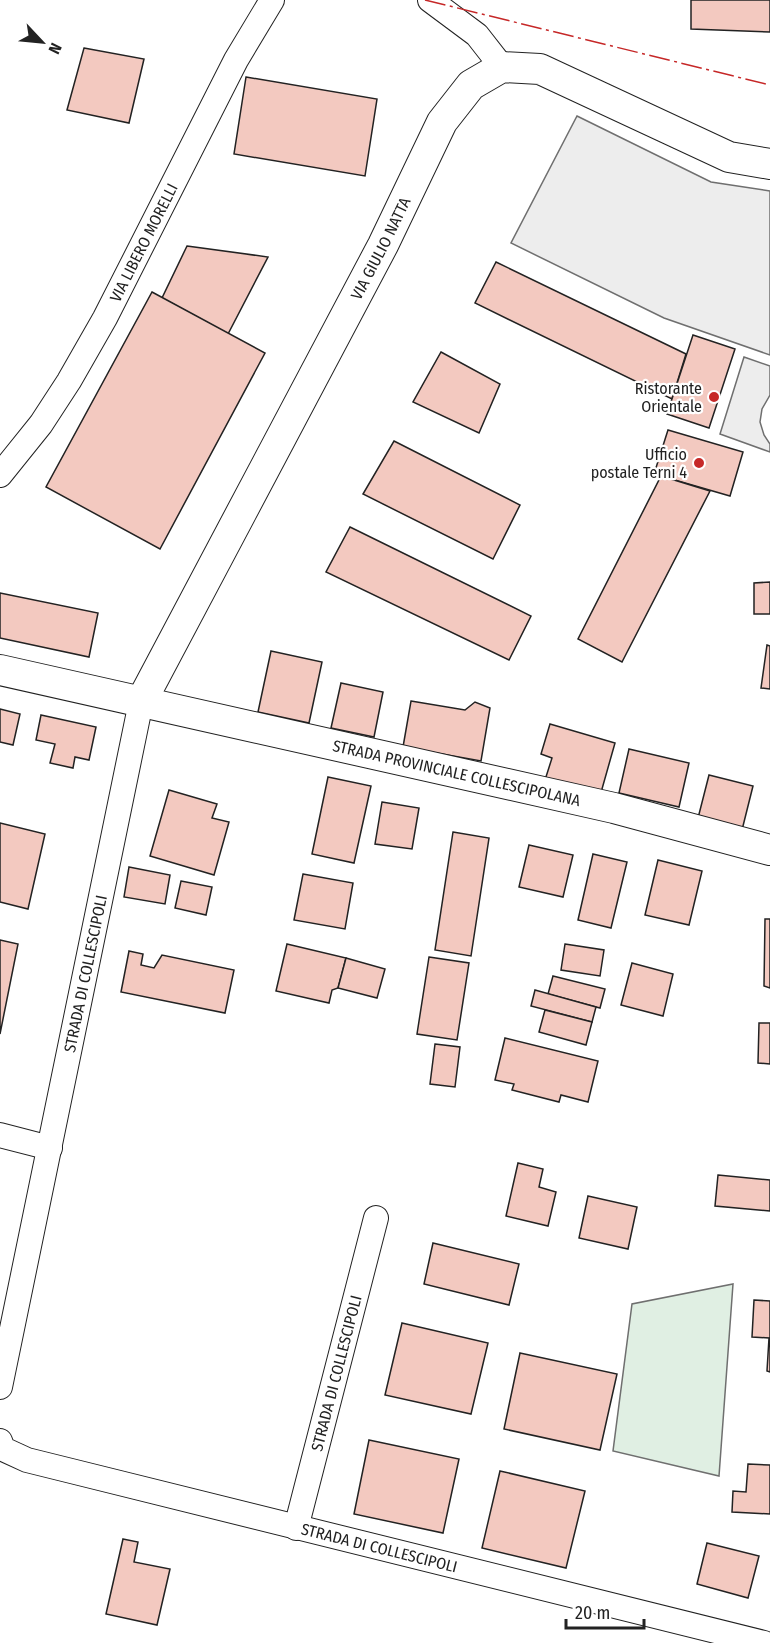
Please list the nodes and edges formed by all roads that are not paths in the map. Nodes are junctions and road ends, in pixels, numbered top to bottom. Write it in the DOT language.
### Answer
graph roads {
  1 [pos="272,0"];
  2 [pos="430,0"];
  3 [pos="502,67"];
  4 [pos="770,164"];
  5 [pos="0,475"];
  6 [pos="0,670"];
  7 [pos="141,702"];
  8 [pos="770,850"];
  9 [pos="0,1135"];
  10 [pos="50,1148"];
  11 [pos="376,1218"];
  12 [pos="0,1387"];
  13 [pos="0,1441"];
  14 [pos="296,1528"];
  15 [pos="764,1643"];
  1 -- 5 [label="street, VIA LIBERO MORELLI"];
  2 -- 3 [label="street"];
  3 -- 4 [label="street"];
  3 -- 7 [label="street, VIA GIULIO NATTA"];
  6 -- 7 [label="street"];
  7 -- 8 [label="street, STRADA PROVINCIALE COLLESCIPOLANA"];
  7 -- 10 [label="street, STRADA DI COLLESCIPOLI"];
  9 -- 10 [label="street"];
  10 -- 12 [label="street, STRADA DI COLLESCIPOLI"];
  11 -- 14 [label="street, STRADA DI COLLESCIPOLI"];
  13 -- 14 [label="street, STRADA DI COLLESCIPOLI"];
  14 -- 15 [label="street, STRADA DI COLLESCIPOLI"];
}
